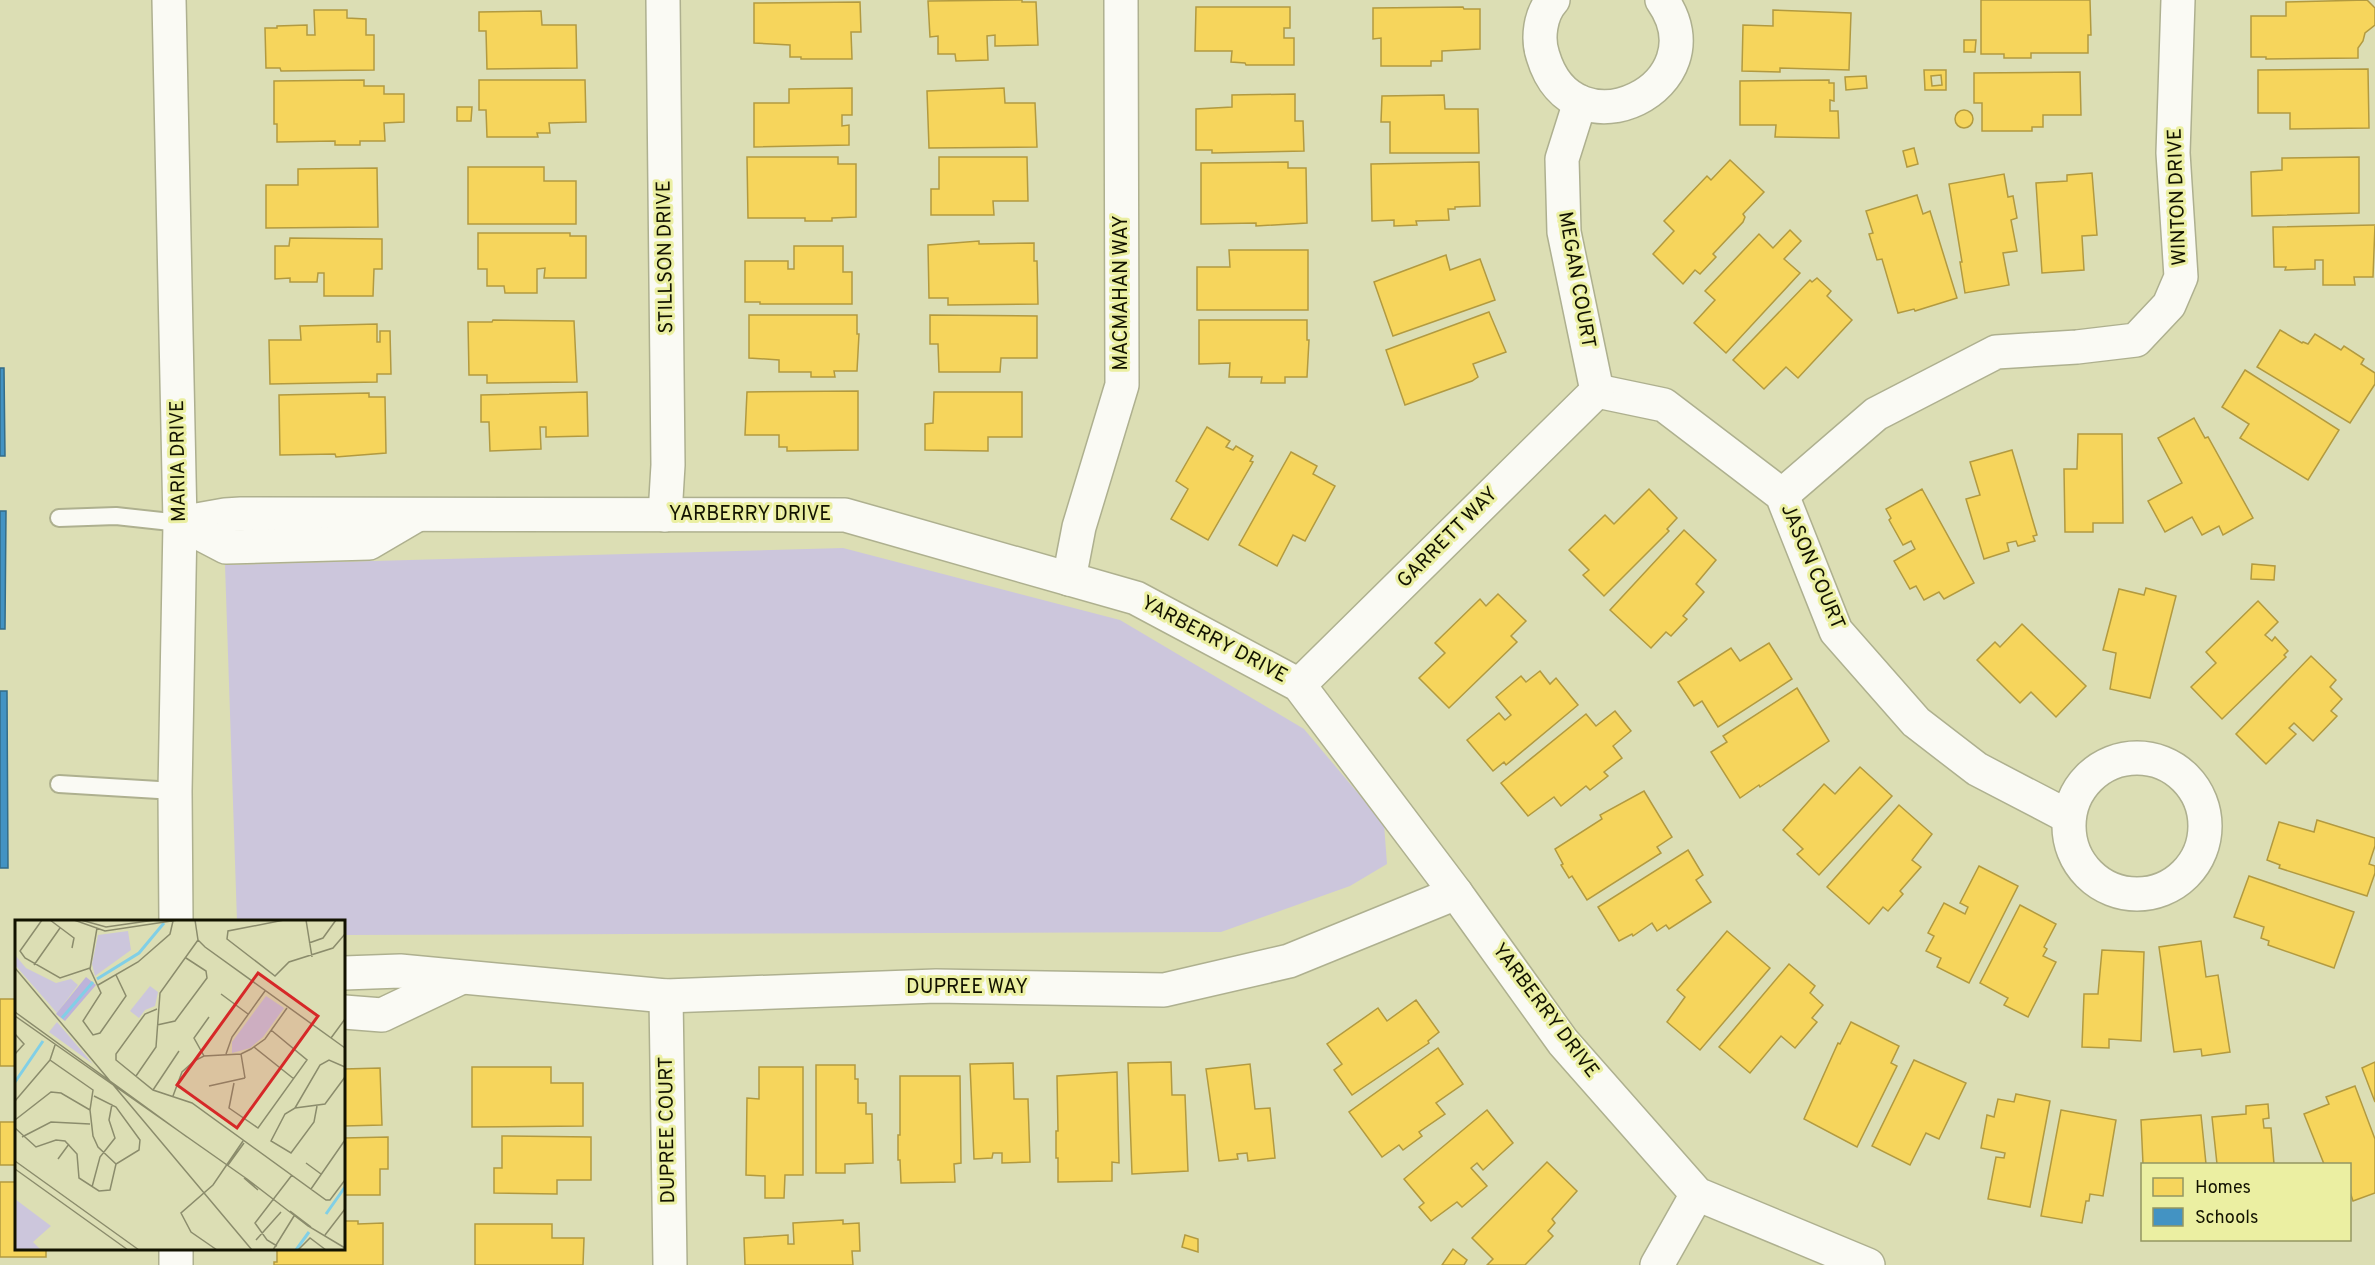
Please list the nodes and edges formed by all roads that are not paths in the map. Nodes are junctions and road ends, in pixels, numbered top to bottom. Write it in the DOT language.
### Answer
graph roads {
  1 [pos="169,0"];
  2 [pos="663,0"];
  3 [pos="1121,0"];
  4 [pos="1553,0"];
  5 [pos="1662,0"];
  6 [pos="2178,0"];
  7 [pos="1580,102"];
  8 [pos="1597,391"];
  9 [pos="1782,495"];
  10 [pos="665,515"];
  11 [pos="59,518"];
  12 [pos="180,524"];
  13 [pos="1069,579"];
  14 [pos="1299,685"];
  15 [pos="59,784"];
  16 [pos="175,791"];
  17 [pos="2069,817"];
  18 [pos="1456,892"];
  19 [pos="176,920"];
  20 [pos="345,973"];
  21 [pos="462,977"];
  22 [pos="666,996"];
  23 [pos="345,1012"];
  24 [pos="1697,1194"];
  25 [pos="670,1265"];
  26 [pos="1657,1265"];
  27 [pos="1868,1265"];
  1 -- 12 [label="street, MARIA DRIVE"];
  2 -- 10 [label="street, STILLSON DRIVE"];
  3 -- 13 [label="street, MACMAHAN WAY"];
  4 -- 7 [label="street"];
  5 -- 7 [label="street"];
  6 -- 9 [label="street, WINTON DRIVE"];
  7 -- 8 [label="street, MEGAN COURT"];
  8 -- 9 [label="street, JASON COURT"];
  8 -- 14 [label="street, GARRETT WAY"];
  9 -- 17 [label="street, JASON COURT"];
  10 -- 12 [label="street, YARBERRY DRIVE"];
  10 -- 13 [label="street, YARBERRY DRIVE"];
  11 -- 12 [label="lane"];
  12 -- 16 [label="street, MARIA DRIVE"];
  13 -- 14 [label="street, YARBERRY DRIVE"];
  14 -- 18 [label="street, YARBERRY DRIVE"];
  15 -- 16 [label="lane"];
  16 -- 19 [label="street, MARIA DRIVE"];
  17 -- 17 [label="street"];
  18 -- 22 [label="street, DUPREE WAY"];
  18 -- 24 [label="street, YARBERRY DRIVE"];
  20 -- 21 [label="street, DUPREE WAY"];
  21 -- 22 [label="street, DUPREE WAY"];
  21 -- 23 [label="street"];
  22 -- 25 [label="street, DUPREE COURT"];
  24 -- 26 [label="street"];
  24 -- 27 [label="street, YARBERRY DRIVE"];
}
